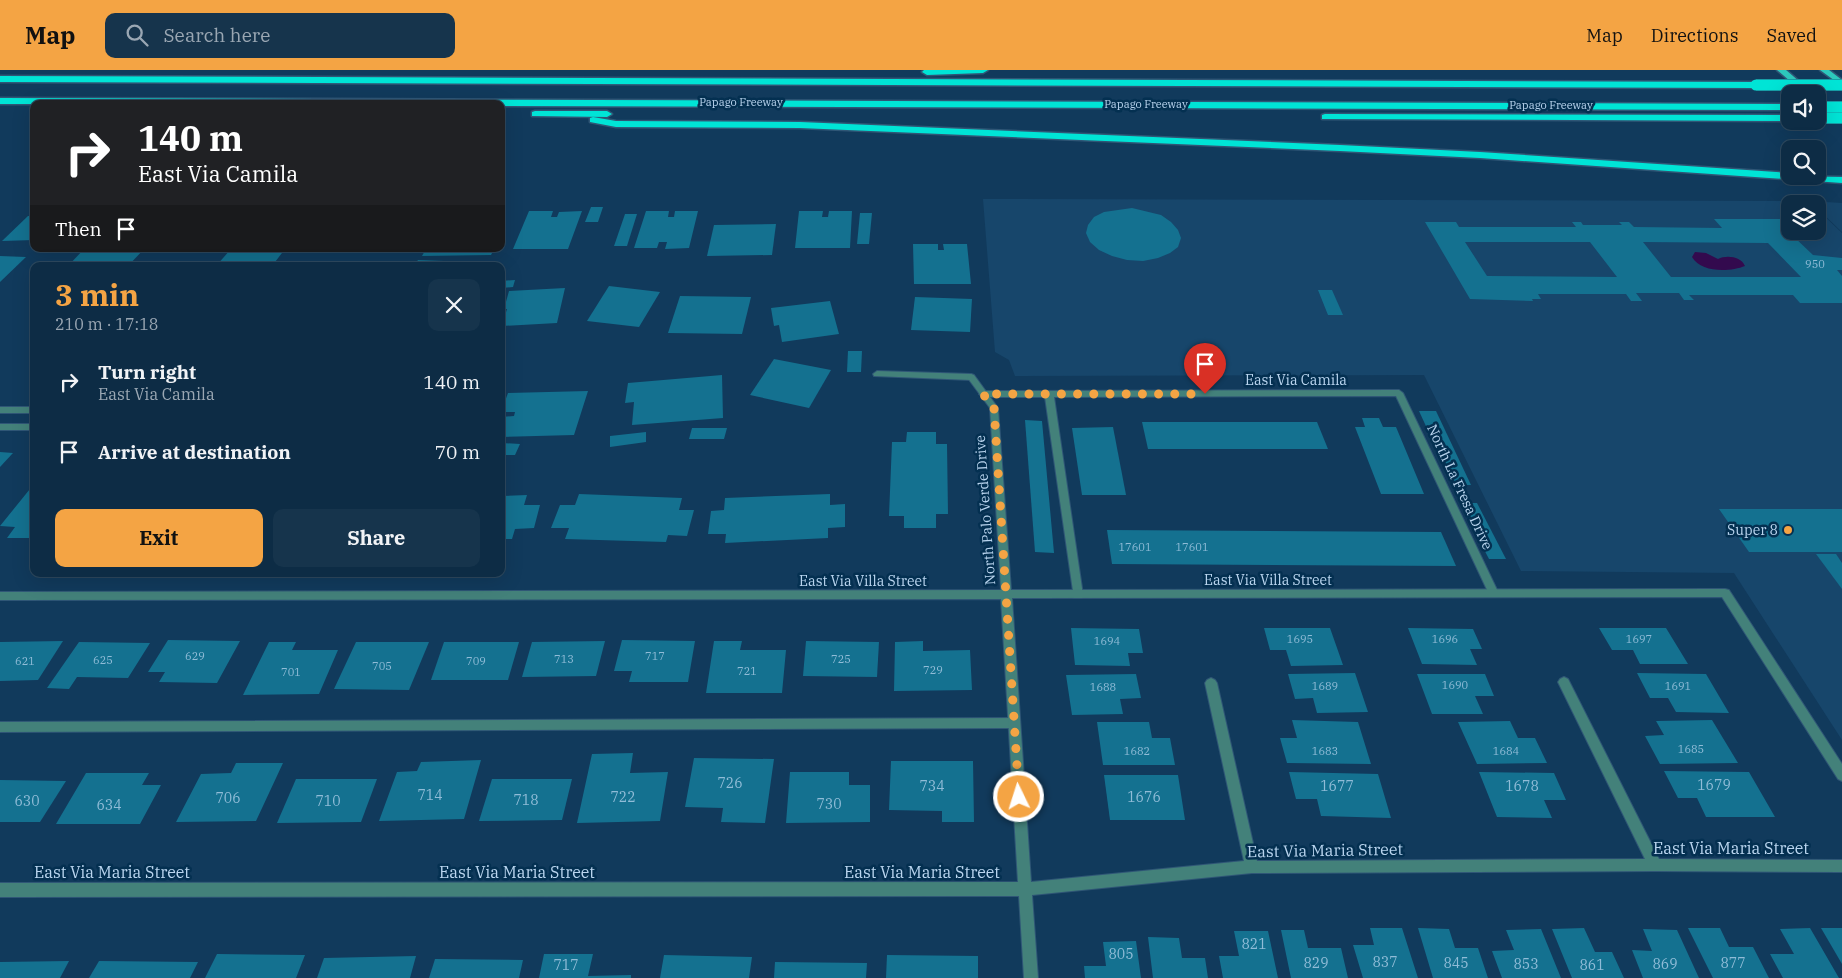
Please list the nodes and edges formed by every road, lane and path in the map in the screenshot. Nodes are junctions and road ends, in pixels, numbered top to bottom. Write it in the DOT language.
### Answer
graph roads {
  1 [pos="983,70"];
  2 [pos="1781,70"];
  3 [pos="1824,70"];
  4 [pos="0,79"];
  5 [pos="784,81"];
  6 [pos="1799,85"];
  7 [pos="1842,85"];
  8 [pos="0,101"];
  9 [pos="30,101"];
  10 [pos="505,103"];
  11 [pos="1826,106"];
  12 [pos="1781,107"];
  13 [pos="1826,107"];
  14 [pos="1842,107"];
  15 [pos="0,111"];
  16 [pos="30,111"];
  17 [pos="521,114"];
  18 [pos="560,114"];
  19 [pos="808,115"];
  20 [pos="1314,117"];
  21 [pos="1781,118"];
  22 [pos="1826,118"];
  23 [pos="1842,119"];
  24 [pos="1842,180"];
  25 [pos="877,374"];
  26 [pos="983,394"];
  27 [pos="1049,394"];
  28 [pos="1399,394"];
  29 [pos="0,410"];
  30 [pos="30,410"];
  31 [pos="0,427"];
  32 [pos="30,427"];
  33 [pos="1494,594"];
  34 [pos="1078,595"];
  35 [pos="0,596"];
  36 [pos="1006,596"];
  37 [pos="1564,682"];
  38 [pos="1211,683"];
  39 [pos="1014,723"];
  40 [pos="0,727"];
  41 [pos="1842,775"];
  42 [pos="1655,864"];
  43 [pos="1842,866"];
  44 [pos="1252,867"];
  45 [pos="1025,889"];
  46 [pos="0,890"];
  47 [pos="1031,978"];
  1 -- 5 [label="highway"];
  2 -- 6 [label="main road"];
  3 -- 7 [label="main road"];
  4 -- 5 [label="highway, Papago Freeway"];
  5 -- 7 [label="highway, Papago Freeway, bridge"];
  8 -- 9 [label="highway"];
  10 -- 12 [label="highway"];
  11 -- 23 [label="main road"];
  13 -- 14 [label="highway, bridge"];
  15 -- 16 [label="highway"];
  17 -- 18 [label="highway, Papago Freeway"];
  18 -- 19 [label="highway, Papago Freeway"];
  18 -- 24 [label="highway"];
  20 -- 21 [label="highway, Papago Freeway"];
  22 -- 23 [label="highway, bridge"];
  25 -- 26 [label="street, North Palo Verde Drive"];
  26 -- 27 [label="street, East Via Camila"];
  26 -- 36 [label="street, North Palo Verde Drive"];
  27 -- 28 [label="street, East Via Camila"];
  27 -- 34 [label="street"];
  28 -- 33 [label="street, North La Fresa Drive"];
  29 -- 30 [label="street"];
  31 -- 32 [label="street"];
  33 -- 34 [label="street, East Via Villa Street"];
  33 -- 41 [label="street, East Via Villa Street"];
  34 -- 36 [label="street, East Via Villa Street"];
  35 -- 36 [label="street, East Via Villa Street"];
  36 -- 39 [label="street, North Palo Verde Drive"];
  37 -- 42 [label="street"];
  38 -- 44 [label="street"];
  39 -- 40 [label="street"];
  39 -- 45 [label="street, North Palo Verde Drive"];
  42 -- 43 [label="street, East Via Maria Street"];
  42 -- 44 [label="street, East Via Maria Street"];
  44 -- 45 [label="street, East Via Maria Street"];
  45 -- 46 [label="street, East Via Maria Street"];
  45 -- 47 [label="street, North Palo Verde Drive"];
}
